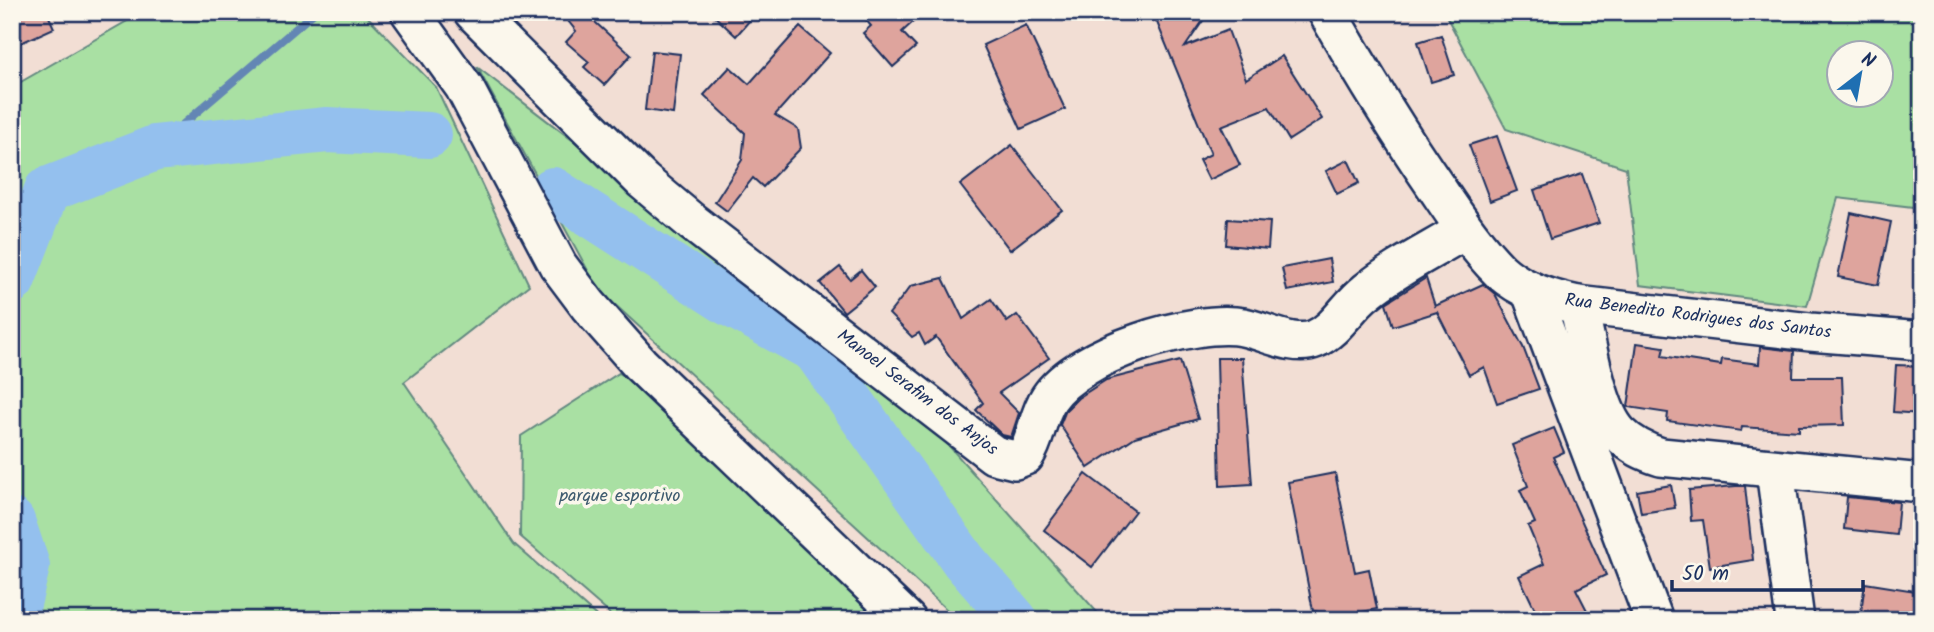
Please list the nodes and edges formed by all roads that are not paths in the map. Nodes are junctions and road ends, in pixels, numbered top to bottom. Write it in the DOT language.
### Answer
graph roads {
  1 [pos="410,12"];
  2 [pos="473,12"];
  3 [pos="1326,12"];
  4 [pos="1465,230"];
  5 [pos="1530,290"];
  6 [pos="1578,305"];
  7 [pos="1922,341"];
  8 [pos="1774,470"];
  9 [pos="1922,483"];
  10 [pos="905,619"];
  11 [pos="1654,620"];
  12 [pos="1795,620"];
  1 -- 10 [label="street"];
  2 -- 4 [label="street, Manoel Serafim dos Anjos"];
  3 -- 4 [label="street, Rua Benedito Rodrigues dos Santos"];
  4 -- 5 [label="street, Rua Benedito Rodrigues dos Santos"];
  5 -- 6 [label="street, Rua Benedito Rodrigues dos Santos"];
  5 -- 11 [label="street"];
  6 -- 7 [label="street, Rua Benedito Rodrigues dos Santos"];
  6 -- 8 [label="street"];
  8 -- 9 [label="street"];
  8 -- 12 [label="street"];
}
